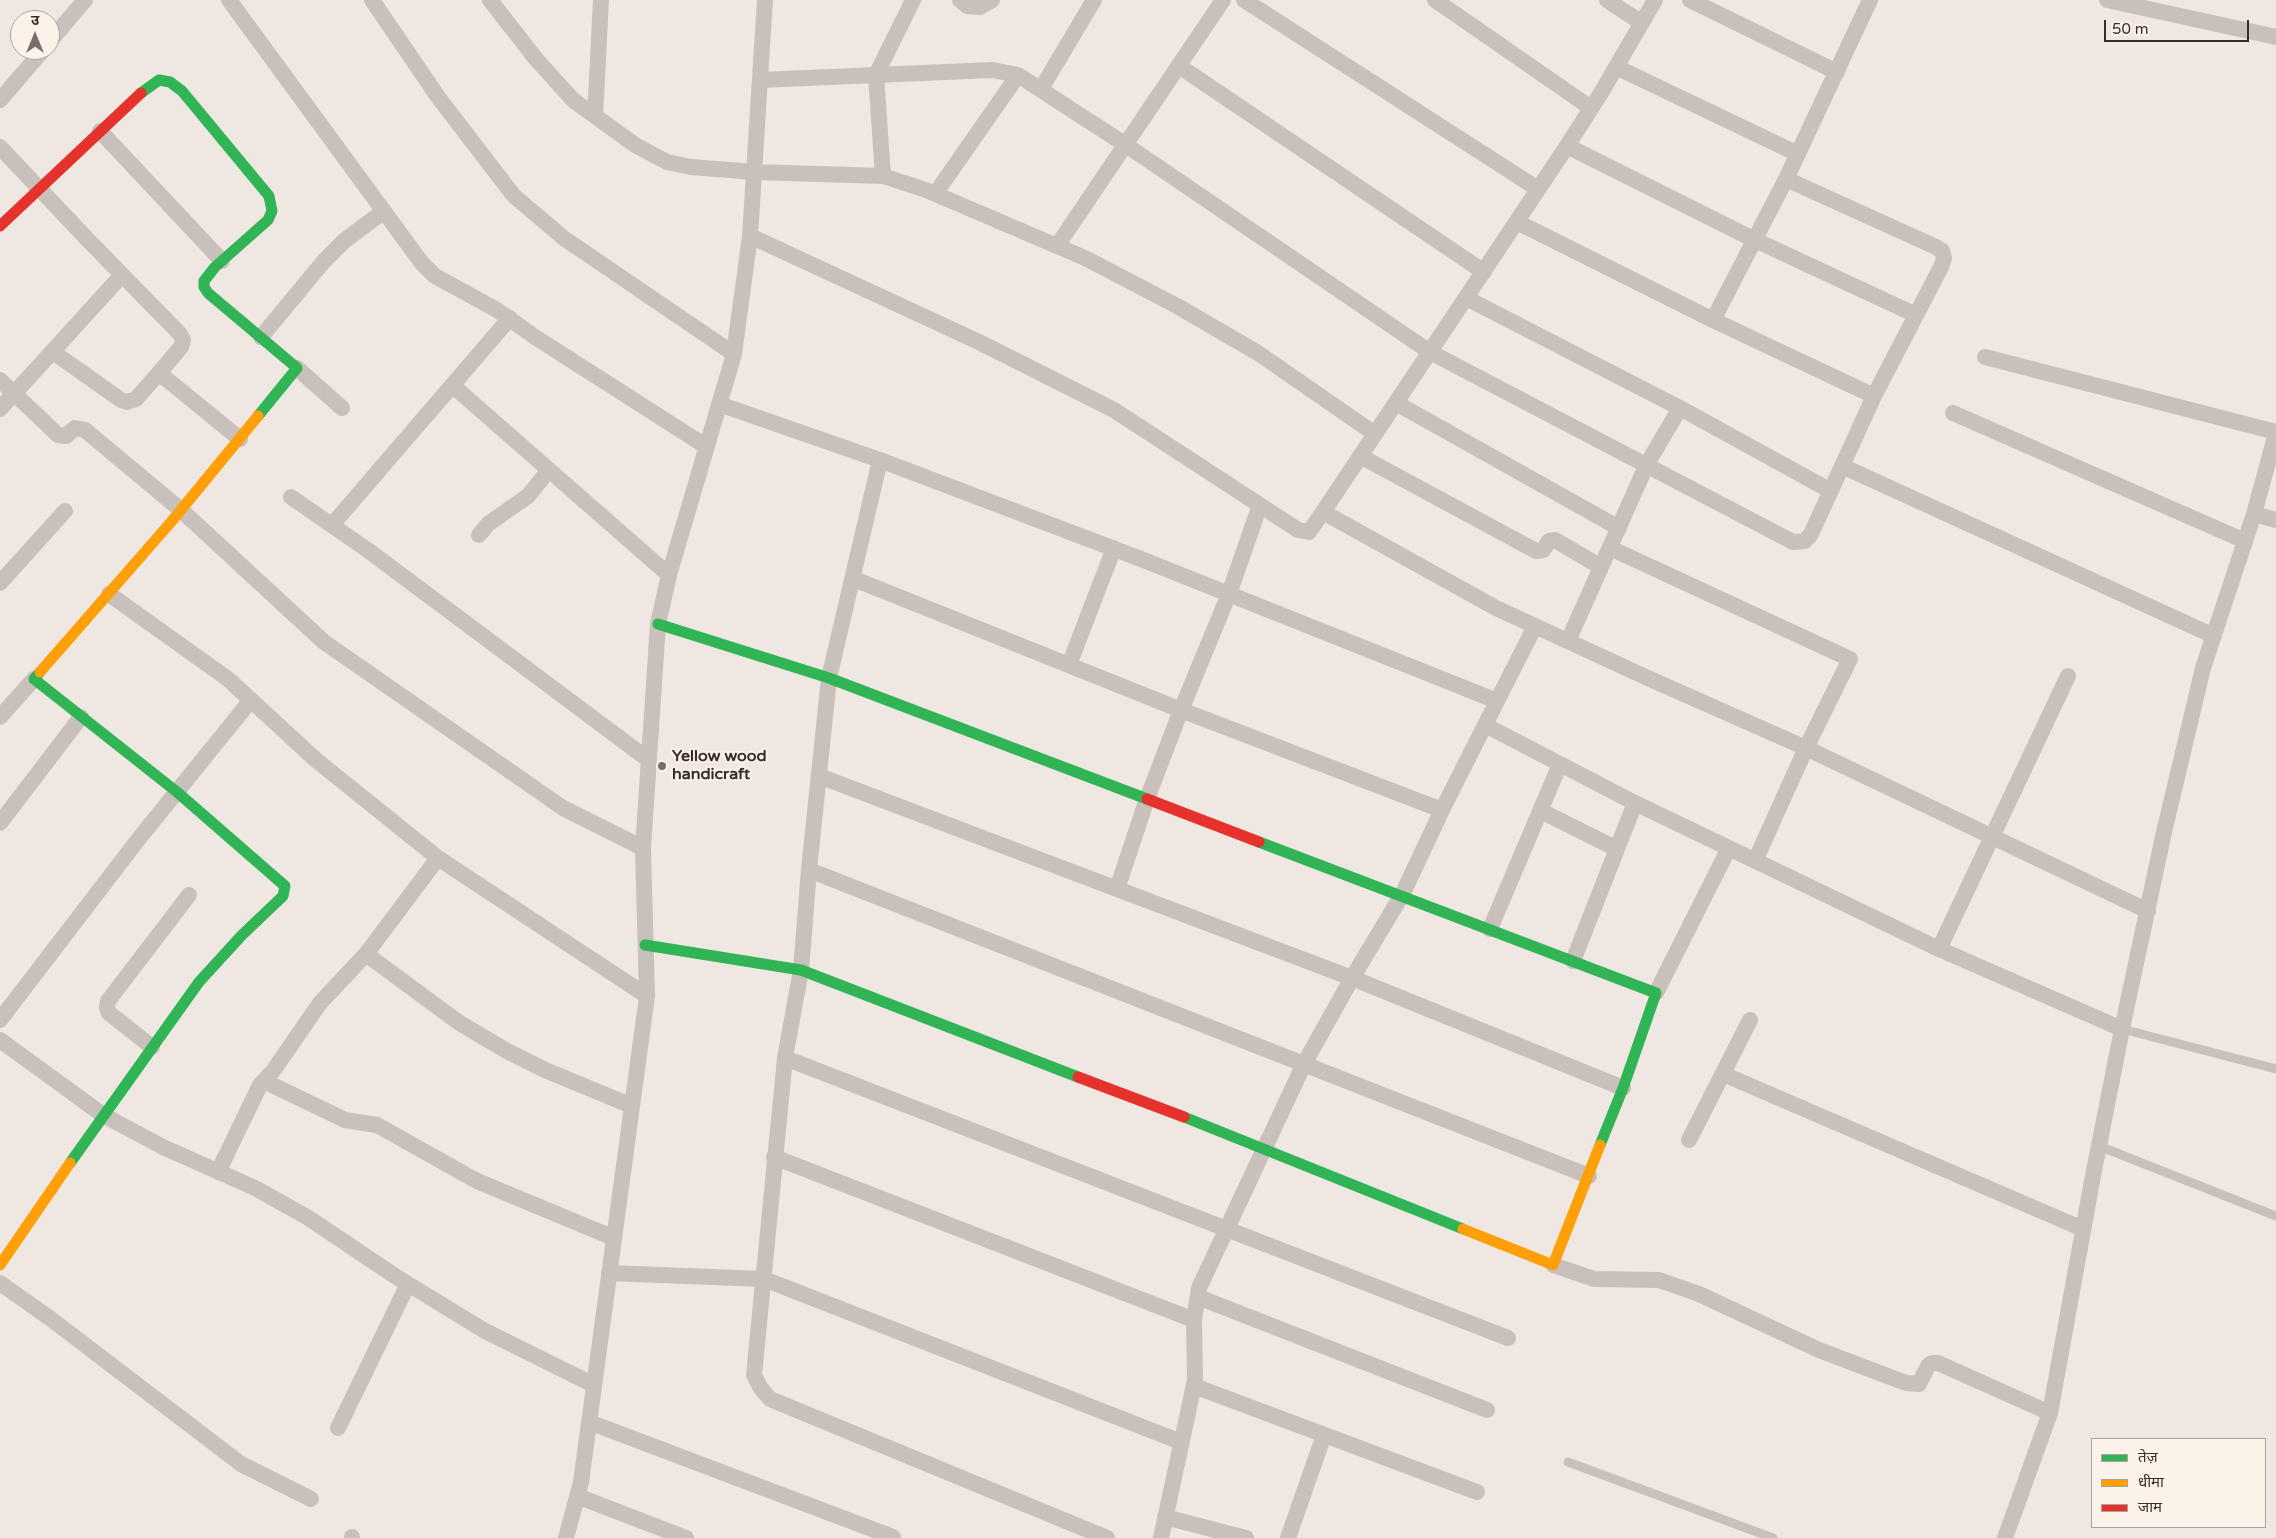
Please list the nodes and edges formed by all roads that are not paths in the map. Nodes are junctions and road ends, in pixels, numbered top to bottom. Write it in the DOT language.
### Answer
graph roads {
  1 [pos="85,0"];
  2 [pos="229,0"];
  3 [pos="372,0"];
  4 [pos="490,0"];
  5 [pos="601,0"];
  6 [pos="766,0"];
  7 [pos="913,0"];
  8 [pos="960,0"];
  9 [pos="992,0"];
  10 [pos="1094,0"];
  11 [pos="1223,0"];
  12 [pos="1244,0"];
  13 [pos="1435,0"];
  14 [pos="1607,0"];
  15 [pos="1655,0"];
  16 [pos="1690,0"];
  17 [pos="1870,0"];
  18 [pos="2107,0"];
  19 [pos="1642,23"];
  20 [pos="60,30"];
  21 [pos="2276,37"];
  22 [pos="34,60"];
  23 [pos="1179,66"];
  24 [pos="1616,67"];
  25 [pos="1837,72"];
  26 [pos="876,75"];
  27 [pos="1018,75"];
  28 [pos="760,80"];
  29 [pos="1041,89"];
  30 [pos="0,100"];
  31 [pos="1591,108"];
  32 [pos="595,116"];
  33 [pos="100,131"];
  34 [pos="1126,145"];
  35 [pos="1567,146"];
  36 [pos="0,147"];
  37 [pos="1798,154"];
  38 [pos="754,172"];
  39 [pos="884,176"];
  40 [pos="1786,179"];
  41 [pos="40,188"];
  42 [pos="1538,189"];
  43 [pos="935,194"];
  44 [pos="384,211"];
  45 [pos="1517,222"];
  46 [pos="0,226"];
  47 [pos="750,236"];
  48 [pos="1755,240"];
  49 [pos="1057,246"];
  50 [pos="222,261"];
  51 [pos="1484,272"];
  52 [pos="122,275"];
  53 [pos="1466,298"];
  54 [pos="1916,315"];
  55 [pos="510,318"];
  56 [pos="1713,320"];
  57 [pos="261,337"];
  58 [pos="53,352"];
  59 [pos="1430,352"];
  60 [pos="734,354"];
  61 [pos="1985,357"];
  62 [pos="297,368"];
  63 [pos="159,373"];
  64 [pos="0,380"];
  65 [pos="452,385"];
  66 [pos="14,395"];
  67 [pos="1874,396"];
  68 [pos="1396,403"];
  69 [pos="720,404"];
  70 [pos="342,408"];
  71 [pos="1680,408"];
  72 [pos="0,410"];
  73 [pos="1953,413"];
  74 [pos="2276,433"];
  75 [pos="1375,434"];
  76 [pos="240,439"];
  77 [pos="707,446"];
  78 [pos="1360,456"];
  79 [pos="880,460"];
  80 [pos="1647,464"];
  81 [pos="1842,466"];
  82 [pos="549,470"];
  83 [pos="1831,491"];
  84 [pos="291,497"];
  85 [pos="1260,505"];
  86 [pos="181,510"];
  87 [pos="65,511"];
  88 [pos="1323,512"];
  89 [pos="2254,514"];
  90 [pos="2276,520"];
  91 [pos="332,525"];
  92 [pos="1619,528"];
  93 [pos="479,535"];
  94 [pos="2245,540"];
  95 [pos="1114,548"];
  96 [pos="1610,548"];
  97 [pos="1601,568"];
  98 [pos="669,575"];
  99 [pos="854,579"];
  100 [pos="0,583"];
  101 [pos="109,594"];
  102 [pos="1229,594"];
  103 [pos="658,624"];
  104 [pos="1535,626"];
  105 [pos="2214,636"];
  106 [pos="1568,641"];
  107 [pos="1069,665"];
  108 [pos="2068,676"];
  109 [pos="829,678"];
  110 [pos="34,680"];
  111 [pos="251,700"];
  112 [pos="1497,701"];
  113 [pos="1181,710"];
  114 [pos="0,717"];
  115 [pos="81,717"];
  116 [pos="1485,725"];
  117 [pos="1806,748"];
  118 [pos="649,760"];
  119 [pos="1560,764"];
  120 [pos="819,776"];
  121 [pos="177,792"];
  122 [pos="1147,798"];
  123 [pos="1634,803"];
  124 [pos="1442,810"];
  125 [pos="1541,811"];
  126 [pos="0,823"];
  127 [pos="1992,837"];
  128 [pos="643,848"];
  129 [pos="1729,848"];
  130 [pos="1617,849"];
  131 [pos="438,858"];
  132 [pos="1755,861"];
  133 [pos="809,870"];
  134 [pos="1117,889"];
  135 [pos="189,895"];
  136 [pos="1402,895"];
  137 [pos="2148,910"];
  138 [pos="1490,929"];
  139 [pos="646,944"];
  140 [pos="1939,949"];
  141 [pos="366,954"];
  142 [pos="1573,961"];
  143 [pos="801,970"];
  144 [pos="1352,978"];
  145 [pos="1656,993"];
  146 [pos="647,996"];
  147 [pos="0,1020"];
  148 [pos="1750,1020"];
  149 [pos="2122,1029"];
  150 [pos="0,1040"];
  151 [pos="152,1046"];
  152 [pos="785,1058"];
  153 [pos="1304,1064"];
  154 [pos="2276,1069"];
  155 [pos="1723,1074"];
  156 [pos="264,1081"];
  157 [pos="1623,1088"];
  158 [pos="632,1106"];
  159 [pos="103,1115"];
  160 [pos="1689,1140"];
  161 [pos="2099,1146"];
  162 [pos="1266,1149"];
  163 [pos="774,1157"];
  164 [pos="218,1172"];
  165 [pos="1589,1176"];
  166 [pos="2276,1216"];
  167 [pos="1228,1229"];
  168 [pos="2083,1230"];
  169 [pos="614,1238"];
  170 [pos="0,1265"];
  171 [pos="1553,1265"];
  172 [pos="609,1273"];
  173 [pos="764,1279"];
  174 [pos="0,1283"];
  175 [pos="408,1284"];
  176 [pos="1198,1298"];
  177 [pos="1194,1320"];
  178 [pos="1508,1338"];
  179 [pos="594,1385"];
  180 [pos="1194,1386"];
  181 [pos="1487,1410"];
  182 [pos="2050,1413"];
  183 [pos="589,1422"];
  184 [pos="338,1428"];
  185 [pos="1324,1435"];
  186 [pos="1182,1442"];
  187 [pos="1568,1462"];
  188 [pos="1477,1492"];
  189 [pos="577,1496"];
  190 [pos="311,1499"];
  191 [pos="1165,1517"];
  192 [pos="893,1536"];
  193 [pos="566,1538"];
  194 [pos="686,1538"];
  195 [pos="1108,1538"];
  196 [pos="1161,1538"];
  197 [pos="1246,1538"];
  198 [pos="1288,1538"];
  199 [pos="1774,1538"];
  200 [pos="2004,1538"];
  1 -- 20 [label="street"];
  2 -- 44 [label="street"];
  3 -- 60 [label="street"];
  4 -- 32 [label="street"];
  5 -- 32 [label="street"];
  6 -- 28 [label="street"];
  7 -- 26 [label="street"];
  8 -- 9 [label="street"];
  10 -- 29 [label="street"];
  11 -- 23 [label="street"];
  12 -- 42 [label="street"];
  13 -- 31 [label="street"];
  14 -- 19 [label="street"];
  15 -- 19 [label="street"];
  16 -- 25 [label="street"];
  17 -- 25 [label="street"];
  18 -- 21 [label="street"];
  19 -- 24 [label="street"];
  22 -- 30 [label="street"];
  23 -- 34 [label="street"];
  23 -- 51 [label="street"];
  24 -- 31 [label="street"];
  24 -- 37 [label="street"];
  25 -- 37 [label="street"];
  26 -- 27 [label="street"];
  26 -- 28 [label="street"];
  26 -- 39 [label="street"];
  27 -- 29 [label="street"];
  27 -- 43 [label="street"];
  28 -- 38 [label="street"];
  29 -- 34 [label="street"];
  31 -- 35 [label="street"];
  32 -- 38 [label="street"];
  33 -- 41 [label="street"];
  33 -- 50 [label="street"];
  33 -- 50 [label="street"];
  34 -- 49 [label="street"];
  34 -- 59 [label="street"];
  35 -- 42 [label="street"];
  35 -- 48 [label="street"];
  36 -- 41 [label="street"];
  37 -- 40 [label="street"];
  38 -- 39 [label="street"];
  38 -- 47 [label="street"];
  39 -- 43 [label="street"];
  40 -- 48 [label="street"];
  40 -- 54 [label="street"];
  41 -- 46 [label="street"];
  41 -- 52 [label="street"];
  42 -- 45 [label="street"];
  43 -- 49 [label="street"];
  44 -- 55 [label="street"];
  44 -- 57 [label="street"];
  45 -- 51 [label="street"];
  45 -- 56 [label="street"];
  47 -- 60 [label="street"];
  47 -- 85 [label="street"];
  48 -- 54 [label="street"];
  48 -- 56 [label="street"];
  49 -- 75 [label="street"];
  50 -- 57 [label="street"];
  51 -- 53 [label="street"];
  52 -- 58 [label="street"];
  52 -- 63 [label="street"];
  53 -- 59 [label="street"];
  53 -- 71 [label="street"];
  54 -- 67 [label="street"];
  55 -- 65 [label="street"];
  55 -- 77 [label="street"];
  56 -- 67 [label="street"];
  57 -- 62 [label="street"];
  58 -- 63 [label="street"];
  58 -- 66 [label="street"];
  59 -- 68 [label="street"];
  59 -- 80 [label="street"];
  60 -- 69 [label="street"];
  61 -- 74 [label="street"];
  62 -- 70 [label="street"];
  62 -- 76 [label="street"];
  63 -- 76 [label="street"];
  64 -- 66 [label="street"];
  65 -- 82 [label="street"];
  65 -- 91 [label="street"];
  66 -- 72 [label="street"];
  66 -- 86 [label="street"];
  67 -- 81 [label="street"];
  68 -- 75 [label="street"];
  68 -- 92 [label="street"];
  69 -- 77 [label="street"];
  69 -- 79 [label="street"];
  71 -- 80 [label="street"];
  71 -- 83 [label="street"];
  73 -- 94 [label="street"];
  74 -- 89 [label="street"];
  75 -- 78 [label="street"];
  76 -- 86 [label="street"];
  77 -- 98 [label="street"];
  78 -- 88 [label="street"];
  78 -- 97 [label="street"];
  79 -- 95 [label="street"];
  79 -- 99 [label="street"];
  80 -- 83 [label="street"];
  80 -- 92 [label="street"];
  81 -- 83 [label="street"];
  81 -- 105 [label="street"];
  82 -- 93 [label="street"];
  82 -- 98 [label="street"];
  84 -- 91 [label="street"];
  85 -- 88 [label="street"];
  85 -- 102 [label="street"];
  86 -- 101 [label="street"];
  86 -- 128 [label="street"];
  87 -- 100 [label="street"];
  88 -- 104 [label="street"];
  89 -- 90 [label="street"];
  89 -- 94 [label="street"];
  91 -- 118 [label="street"];
  92 -- 96 [label="street"];
  94 -- 105 [label="street"];
  95 -- 102 [label="street"];
  95 -- 107 [label="street"];
  96 -- 97 [label="street"];
  96 -- 117 [label="street"];
  97 -- 106 [label="street"];
  98 -- 103 [label="street"];
  99 -- 107 [label="street"];
  99 -- 109 [label="street"];
  101 -- 110 [label="street"];
  101 -- 111 [label="street"];
  102 -- 112 [label="street"];
  102 -- 113 [label="street"];
  103 -- 109 [label="street"];
  103 -- 118 [label="street"];
  104 -- 106 [label="street"];
  104 -- 112 [label="street"];
  105 -- 137 [label="street"];
  106 -- 117 [label="street"];
  107 -- 113 [label="street"];
  108 -- 127 [label="street"];
  109 -- 120 [label="street"];
  109 -- 122 [label="street"];
  110 -- 114 [label="street"];
  110 -- 115 [label="street"];
  111 -- 121 [label="street"];
  111 -- 131 [label="street"];
  112 -- 116 [label="street"];
  113 -- 122 [label="street"];
  113 -- 124 [label="street"];
  115 -- 121 [label="street"];
  115 -- 126 [label="street"];
  116 -- 119 [label="street"];
  116 -- 124 [label="street"];
  117 -- 127 [label="street"];
  117 -- 132 [label="street"];
  118 -- 128 [label="street"];
  119 -- 123 [label="street"];
  119 -- 125 [label="street"];
  120 -- 133 [label="street"];
  120 -- 134 [label="street"];
  121 -- 147 [label="street"];
  121 -- 151 [label="street"];
  122 -- 134 [label="street"];
  122 -- 136 [label="street"];
  123 -- 129 [label="street"];
  123 -- 130 [label="street"];
  124 -- 136 [label="street"];
  125 -- 130 [label="street"];
  125 -- 138 [label="street"];
  127 -- 137 [label="street"];
  127 -- 140 [label="street"];
  128 -- 139 [label="street"];
  129 -- 132 [label="street"];
  129 -- 145 [label="street"];
  130 -- 142 [label="street"];
  131 -- 141 [label="street"];
  131 -- 146 [label="street"];
  132 -- 140 [label="street"];
  133 -- 143 [label="street"];
  133 -- 153 [label="street"];
  134 -- 144 [label="street"];
  135 -- 151 [label="street"];
  136 -- 138 [label="street"];
  136 -- 144 [label="street"];
  137 -- 149 [label="street"];
  138 -- 142 [label="street"];
  139 -- 143 [label="street"];
  139 -- 146 [label="street"];
  140 -- 149 [label="street"];
  141 -- 156 [label="street"];
  141 -- 158 [label="street"];
  142 -- 145 [label="street"];
  143 -- 152 [label="street"];
  143 -- 162 [label="street"];
  144 -- 153 [label="street"];
  144 -- 157 [label="street"];
  145 -- 157 [label="street"];
  146 -- 158 [label="street"];
  148 -- 155 [label="street"];
  149 -- 154 [label="lane"];
  149 -- 161 [label="street"];
  150 -- 159 [label="street"];
  151 -- 159 [label="street"];
  152 -- 163 [label="street"];
  152 -- 167 [label="street"];
  153 -- 162 [label="street"];
  153 -- 165 [label="street"];
  155 -- 160 [label="street"];
  155 -- 168 [label="street"];
  156 -- 164 [label="street"];
  156 -- 169 [label="street"];
  157 -- 165 [label="street"];
  158 -- 169 [label="street"];
  159 -- 164 [label="street"];
  159 -- 170 [label="street"];
  161 -- 166 [label="lane"];
  161 -- 168 [label="street"];
  162 -- 167 [label="street"];
  162 -- 171 [label="street"];
  163 -- 173 [label="street"];
  163 -- 177 [label="street"];
  164 -- 175 [label="street"];
  165 -- 171 [label="street"];
  167 -- 176 [label="street"];
  167 -- 178 [label="street"];
  168 -- 182 [label="street"];
  169 -- 172 [label="street"];
  171 -- 182 [label="street"];
  172 -- 173 [label="street"];
  172 -- 179 [label="street"];
  173 -- 186 [label="street"];
  173 -- 195 [label="street"];
  174 -- 190 [label="street"];
  175 -- 179 [label="street"];
  175 -- 184 [label="street"];
  176 -- 177 [label="street"];
  176 -- 181 [label="street"];
  177 -- 180 [label="street"];
  179 -- 183 [label="street"];
  180 -- 185 [label="street"];
  180 -- 186 [label="street"];
  182 -- 200 [label="street"];
  183 -- 189 [label="street"];
  183 -- 192 [label="street"];
  185 -- 188 [label="street"];
  185 -- 198 [label="street"];
  186 -- 191 [label="street"];
  187 -- 199 [label="lane"];
  189 -- 193 [label="street"];
  189 -- 194 [label="street"];
  191 -- 196 [label="street"];
  191 -- 197 [label="street"];
}
